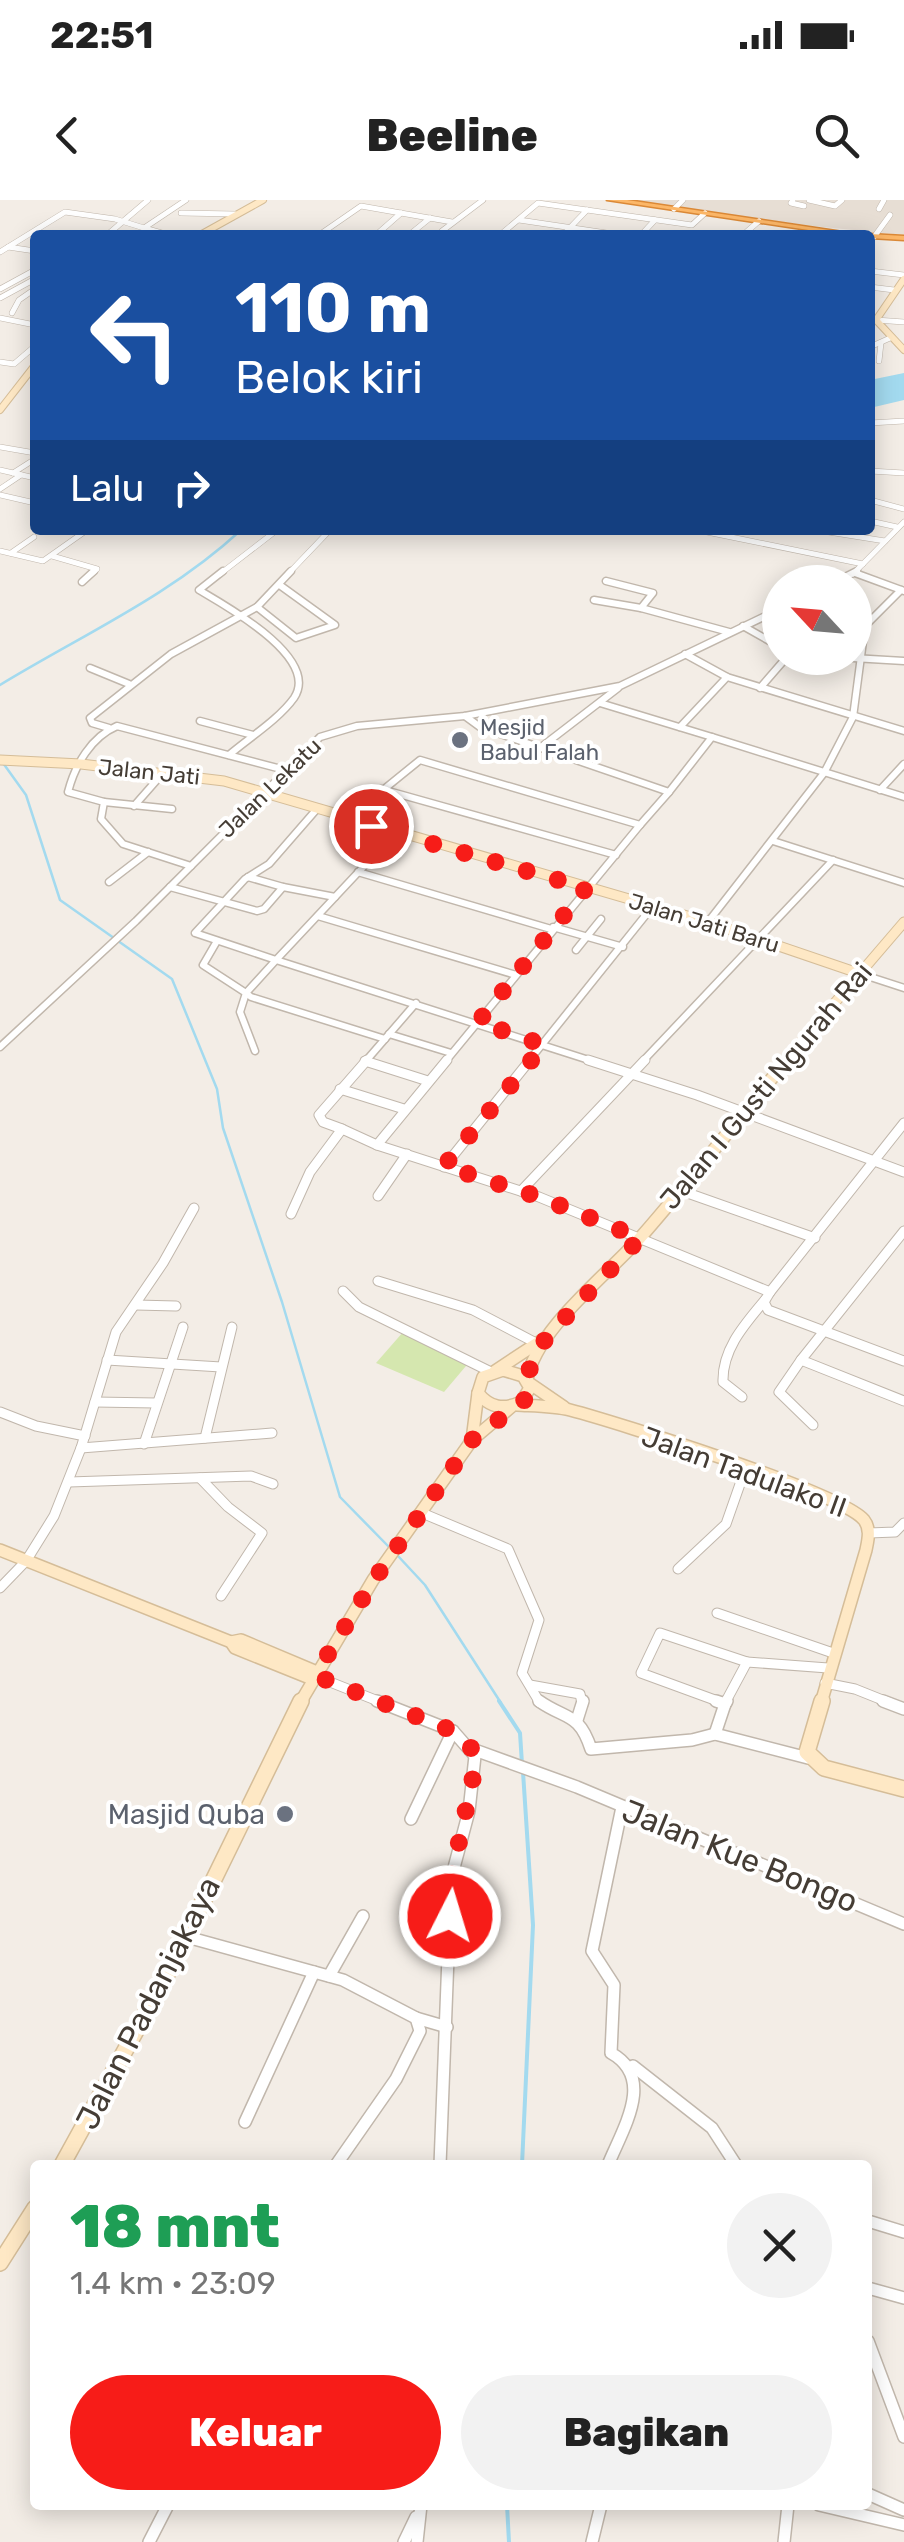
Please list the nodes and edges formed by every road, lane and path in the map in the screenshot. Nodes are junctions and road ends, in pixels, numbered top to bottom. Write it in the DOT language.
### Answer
graph roads {
  1 [pos="148,200"];
  2 [pos="186,200"];
  3 [pos="264,200"];
  4 [pos="484,200"];
  5 [pos="610,200"];
  6 [pos="683,200"];
  7 [pos="793,200"];
  8 [pos="809,200"];
  9 [pos="842,200"];
  10 [pos="884,200"];
  11 [pos="804,206"];
  12 [pos="569,208"];
  13 [pos="674,209"];
  14 [pos="878,209"];
  15 [pos="587,210"];
  16 [pos="401,213"];
  17 [pos="705,213"];
  18 [pos="209,214"];
  19 [pos="235,214"];
  20 [pos="890,215"];
  21 [pos="631,217"];
  22 [pos="113,218"];
  23 [pos="430,218"];
  24 [pos="519,220"];
  25 [pos="656,220"];
  26 [pos="759,221"];
  27 [pos="452,222"];
  28 [pos="124,224"];
  29 [pos="550,225"];
  30 [pos="144,228"];
  31 [pos="570,228"];
  32 [pos="36,230"];
  33 [pos="105,230"];
  34 [pos="115,230"];
  35 [pos="151,230"];
  36 [pos="208,230"];
  37 [pos="326,230"];
  38 [pos="382,230"];
  39 [pos="415,230"];
  40 [pos="443,230"];
  41 [pos="506,230"];
  42 [pos="583,230"];
  43 [pos="619,230"];
  44 [pos="646,230"];
  45 [pos="749,230"];
  46 [pos="813,230"];
  47 [pos="875,232"];
  48 [pos="30,234"];
  49 [pos="875,236"];
  50 [pos="904,238"];
  51 [pos="9,247"];
  52 [pos="0,249"];
  53 [pos="30,250"];
  54 [pos="30,273"];
  55 [pos="875,273"];
  56 [pos="904,277"];
  57 [pos="30,282"];
  58 [pos="19,287"];
  59 [pos="875,288"];
  60 [pos="0,289"];
  61 [pos="30,290"];
  62 [pos="893,290"];
  63 [pos="30,293"];
  64 [pos="904,293"];
  65 [pos="0,298"];
  66 [pos="12,313"];
  67 [pos="1,320"];
  68 [pos="904,322"];
  69 [pos="30,324"];
  70 [pos="875,324"];
  71 [pos="890,338"];
  72 [pos="881,344"];
  73 [pos="875,346"];
  74 [pos="30,350"];
  75 [pos="904,350"];
  76 [pos="880,361"];
  77 [pos="0,362"];
  78 [pos="30,372"];
  79 [pos="0,410"];
  80 [pos="904,422"];
  81 [pos="875,423"];
  82 [pos="0,447"];
  83 [pos="30,455"];
  84 [pos="30,461"];
  85 [pos="0,470"];
  86 [pos="875,471"];
  87 [pos="904,473"];
  88 [pos="17,474"];
  89 [pos="30,477"];
  90 [pos="0,492"];
  91 [pos="896,493"];
  92 [pos="30,501"];
  93 [pos="875,501"];
  94 [pos="888,504"];
  95 [pos="904,509"];
  96 [pos="875,522"];
  97 [pos="901,525"];
  98 [pos="79,535"];
  99 [pos="270,535"];
  100 [pos="326,535"];
  101 [pos="721,535"];
  102 [pos="845,535"];
  103 [pos="34,537"];
  104 [pos="885,542"];
  105 [pos="0,551"];
  106 [pos="10,554"];
  107 [pos="52,556"];
  108 [pos="863,564"];
  109 [pos="872,580"];
  110 [pos="606,581"];
  111 [pos="82,582"];
  112 [pos="281,586"];
  113 [pos="902,591"];
  114 [pos="594,600"];
  115 [pos="257,607"];
  116 [pos="641,608"];
  117 [pos="243,616"];
  118 [pos="762,617"];
  119 [pos="872,617"];
  120 [pos="743,626"];
  121 [pos="730,632"];
  122 [pos="288,633"];
  123 [pos="762,636"];
  124 [pos="270,640"];
  125 [pos="685,654"];
  126 [pos="872,659"];
  127 [pos="904,661"];
  128 [pos="90,668"];
  129 [pos="771,675"];
  130 [pos="856,675"];
  131 [pos="726,677"];
  132 [pos="129,684"];
  133 [pos="620,686"];
  134 [pos="760,688"];
  135 [pos="600,703"];
  136 [pos="465,716"];
  137 [pos="853,716"];
  138 [pos="200,721"];
  139 [pos="680,727"];
  140 [pos="109,728"];
  141 [pos="904,731"];
  142 [pos="253,735"];
  143 [pos="712,737"];
  144 [pos="540,748"];
  145 [pos="229,755"];
  146 [pos="0,760"];
  147 [pos="81,764"];
  148 [pos="904,764"];
  149 [pos="285,770"];
  150 [pos="824,772"];
  151 [pos="163,774"];
  152 [pos="271,784"];
  153 [pos="249,787"];
  154 [pos="381,789"];
  155 [pos="880,790"];
  156 [pos="669,792"];
  157 [pos="262,793"];
  158 [pos="904,797"];
  159 [pos="104,802"];
  160 [pos="134,806"];
  161 [pos="172,809"];
  162 [pos="316,810"];
  163 [pos="346,820"];
  164 [pos="640,825"];
  165 [pos="395,833"];
  166 [pos="773,841"];
  167 [pos="148,852"];
  168 [pos="616,855"];
  169 [pos="833,860"];
  170 [pos="191,866"];
  171 [pos="358,872"];
  172 [pos="248,877"];
  173 [pos="110,882"];
  174 [pos="904,884"];
  175 [pos="170,887"];
  176 [pos="283,887"];
  177 [pos="586,888"];
  178 [pos="334,898"];
  179 [pos="222,903"];
  180 [pos="653,906"];
  181 [pos="318,916"];
  182 [pos="602,920"];
  183 [pos="708,922"];
  184 [pos="904,922"];
  185 [pos="198,928"];
  186 [pos="552,928"];
  187 [pos="587,937"];
  188 [pos="756,939"];
  189 [pos="217,941"];
  190 [pos="623,947"];
  191 [pos="576,950"];
  192 [pos="276,960"];
  193 [pos="858,973"];
  194 [pos="516,975"];
  195 [pos="904,988"];
  196 [pos="246,993"];
  197 [pos="416,1003"];
  198 [pos="478,1022"];
  199 [pos="387,1036"];
  200 [pos="544,1045"];
  201 [pos="0,1047"];
  202 [pos="255,1051"];
  203 [pos="451,1053"];
  204 [pos="365,1061"];
  205 [pos="630,1073"];
  206 [pos="428,1081"];
  207 [pos="340,1089"];
  208 [pos="404,1110"];
  209 [pos="743,1111"];
  210 [pos="904,1123"];
  211 [pos="342,1128"];
  212 [pos="377,1145"];
  213 [pos="407,1154"];
  214 [pos="876,1161"];
  215 [pos="444,1166"];
  216 [pos="904,1172"];
  217 [pos="679,1190"];
  218 [pos="520,1192"];
  219 [pos="378,1196"];
  220 [pos="194,1208"];
  221 [pos="291,1214"];
  222 [pos="904,1231"];
  223 [pos="640,1238"];
  224 [pos="815,1238"];
  225 [pos="378,1281"];
  226 [pos="342,1291"];
  227 [pos="767,1296"];
  228 [pos="136,1305"];
  229 [pos="176,1306"];
  230 [pos="232,1327"];
  231 [pos="184,1328"];
  232 [pos="823,1333"];
  233 [pos="541,1340"];
  234 [pos="107,1360"];
  235 [pos="801,1360"];
  236 [pos="904,1361"];
  237 [pos="170,1364"];
  238 [pos="221,1366"];
  239 [pos="493,1371"];
  240 [pos="528,1382"];
  241 [pos="478,1393"];
  242 [pos="742,1398"];
  243 [pos="904,1401"];
  244 [pos="95,1402"];
  245 [pos="156,1404"];
  246 [pos="514,1406"];
  247 [pos="567,1410"];
  248 [pos="0,1412"];
  249 [pos="813,1425"];
  250 [pos="272,1433"];
  251 [pos="84,1436"];
  252 [pos="205,1438"];
  253 [pos="472,1440"];
  254 [pos="144,1444"];
  255 [pos="81,1448"];
  256 [pos="746,1468"];
  257 [pos="200,1478"];
  258 [pos="69,1482"];
  259 [pos="273,1484"];
  260 [pos="422,1513"];
  261 [pos="904,1523"];
  262 [pos="895,1532"];
  263 [pos="868,1534"];
  264 [pos="904,1541"];
  265 [pos="0,1550"];
  266 [pos="26,1561"];
  267 [pos="678,1569"];
  268 [pos="0,1588"];
  269 [pos="221,1596"];
  270 [pos="717,1613"];
  271 [pos="833,1652"];
  272 [pos="747,1662"];
  273 [pos="828,1668"];
  274 [pos="318,1677"];
  275 [pos="825,1683"];
  276 [pos="530,1685"];
  277 [pos="724,1704"];
  278 [pos="904,1709"];
  279 [pos="578,1720"];
  280 [pos="453,1731"];
  281 [pos="715,1734"];
  282 [pos="472,1749"];
  283 [pos="811,1758"];
  284 [pos="506,1760"];
  285 [pos="904,1789"];
  286 [pos="622,1807"];
  287 [pos="410,1819"];
  288 [pos="364,1916"];
  289 [pos="904,1924"];
  290 [pos="186,1937"];
  291 [pos="314,1972"];
  292 [pos="329,1976"];
  293 [pos="416,2018"];
  294 [pos="447,2027"];
  295 [pos="626,2062"];
  296 [pos="244,2122"];
  297 [pos="65,2160"];
  298 [pos="339,2160"];
  299 [pos="440,2160"];
  300 [pos="610,2160"];
  301 [pos="733,2160"];
  302 [pos="30,2216"];
  303 [pos="872,2222"];
  304 [pos="904,2232"];
  305 [pos="0,2263"];
  306 [pos="872,2289"];
  307 [pos="904,2298"];
  308 [pos="872,2352"];
  309 [pos="904,2437"];
  310 [pos="872,2496"];
  311 [pos="165,2510"];
  312 [pos="419,2510"];
  313 [pos="420,2510"];
  314 [pos="600,2510"];
  315 [pos="787,2510"];
  316 [pos="840,2510"];
  317 [pos="904,2510"];
  318 [pos="904,2525"];
  319 [pos="149,2542"];
  320 [pos="404,2542"];
  321 [pos="417,2542"];
  322 [pos="592,2542"];
  323 [pos="784,2542"];
  1 -- 28 [label="street"];
  2 -- 30 [label="street"];
  3 -- 19 [label="main road"];
  4 -- 27 [label="street"];
  5 -- 13 [label="highway"];
  6 -- 13 [label="street"];
  7 -- 11 [label="street"];
  8 -- 9 [label="street"];
  10 -- 14 [label="street"];
  12 -- 15 [label="street"];
  12 -- 24 [label="street"];
  12 -- 29 [label="street"];
  13 -- 17 [label="highway"];
  15 -- 21 [label="street"];
  15 -- 31 [label="street"];
  16 -- 23 [label="street"];
  16 -- 37 [label="street"];
  16 -- 38 [label="street"];
  17 -- 25 [label="street"];
  17 -- 26 [label="highway"];
  18 -- 18 [label="street"];
  18 -- 19 [label="street"];
  19 -- 36 [label="main road"];
  20 -- 47 [label="street"];
  21 -- 25 [label="street"];
  21 -- 43 [label="street"];
  22 -- 28 [label="street"];
  22 -- 32 [label="street"];
  22 -- 33 [label="street"];
  23 -- 27 [label="street"];
  23 -- 39 [label="street"];
  24 -- 29 [label="street"];
  24 -- 41 [label="street"];
  25 -- 44 [label="street"];
  26 -- 45 [label="street"];
  26 -- 46 [label="highway"];
  27 -- 40 [label="street"];
  28 -- 30 [label="street"];
  28 -- 34 [label="street"];
  29 -- 31 [label="street"];
  30 -- 35 [label="street"];
  31 -- 42 [label="street"];
  48 -- 51 [label="street"];
  49 -- 50 [label="highway"];
  51 -- 52 [label="street"];
  51 -- 53 [label="street"];
  54 -- 60 [label="street"];
  55 -- 56 [label="street"];
  56 -- 62 [label="main road"];
  57 -- 58 [label="street"];
  58 -- 61 [label="street"];
  58 -- 65 [label="street"];
  59 -- 62 [label="street"];
  62 -- 64 [label="street"];
  62 -- 70 [label="main road"];
  63 -- 66 [label="street"];
  67 -- 69 [label="street"];
  68 -- 70 [label="street"];
  70 -- 71 [label="main road"];
  71 -- 72 [label="street"];
  71 -- 75 [label="main road"];
  72 -- 73 [label="street"];
  72 -- 76 [label="street"];
  74 -- 77 [label="street"];
  78 -- 79 [label="main road"];
  80 -- 81 [label="street"];
  82 -- 83 [label="street"];
  84 -- 88 [label="street"];
  85 -- 88 [label="street"];
  86 -- 87 [label="street"];
  88 -- 89 [label="street"];
  88 -- 90 [label="street"];
  90 -- 92 [label="street"];
  91 -- 94 [label="street"];
  93 -- 94 [label="street"];
  94 -- 95 [label="street"];
  96 -- 97 [label="street"];
  97 -- 104 [label="street"];
  98 -- 107 [label="street"];
  99 -- 117 [label="street"];
  100 -- 112 [label="street"];
  101 -- 108 [label="street"];
  102 -- 104 [label="street"];
  103 -- 106 [label="street"];
  104 -- 108 [label="street"];
  105 -- 106 [label="street"];
  106 -- 107 [label="street"];
  107 -- 111 [label="street"];
  109 -- 113 [label="street"];
  110 -- 116 [label="street"];
  112 -- 115 [label="street"];
  112 -- 122 [label="street"];
  113 -- 119 [label="street"];
  114 -- 116 [label="street"];
  115 -- 117 [label="street"];
  115 -- 122 [label="street"];
  116 -- 121 [label="street"];
  117 -- 124 [label="street"];
  117 -- 132 [label="street"];
  118 -- 120 [label="street, Jalan Lekatu"];
  120 -- 121 [label="street, Jalan Lekatu"];
  120 -- 123 [label="street"];
  121 -- 125 [label="street, Jalan Lekatu"];
  122 -- 124 [label="street"];
  124 -- 142 [label="street"];
  125 -- 131 [label="street"];
  125 -- 133 [label="street, Jalan Lekatu"];
  126 -- 127 [label="street"];
  128 -- 132 [label="street"];
  129 -- 134 [label="street"];
  130 -- 137 [label="street"];
  131 -- 134 [label="street"];
  131 -- 139 [label="street"];
  132 -- 140 [label="street"];
  133 -- 135 [label="street"];
  133 -- 136 [label="street, Jalan Lekatu"];
  134 -- 137 [label="street"];
  135 -- 139 [label="street"];
  135 -- 144 [label="street"];
  136 -- 144 [label="street"];
  136 -- 149 [label="street, Jalan Lekatu"];
  137 -- 141 [label="street"];
  137 -- 150 [label="street"];
  138 -- 142 [label="street"];
  139 -- 143 [label="street"];
  140 -- 145 [label="street"];
  140 -- 147 [label="street"];
  142 -- 145 [label="street"];
  143 -- 150 [label="street"];
  143 -- 156 [label="street"];
  144 -- 156 [label="street"];
  145 -- 149 [label="street"];
  146 -- 147 [label="main road, Jalan Jati"];
  147 -- 151 [label="main road, Jalan Jati"];
  147 -- 159 [label="street"];
  148 -- 155 [label="street"];
  149 -- 152 [label="street, Jalan Lekatu"];
  150 -- 155 [label="street"];
  150 -- 166 [label="street"];
  151 -- 153 [label="main road, Jalan Jati"];
  151 -- 160 [label="street"];
  152 -- 153 [label="main road"];
  152 -- 157 [label="street, Jalan Lekatu"];
  153 -- 157 [label="main road, Jalan Jati"];
  154 -- 163 [label="street"];
  154 -- 164 [label="street"];
  154 -- 168 [label="street"];
  155 -- 158 [label="street"];
  156 -- 164 [label="street"];
  157 -- 162 [label="main road, Jalan Jati Baru"];
  157 -- 170 [label="street, Jalan Lekatu"];
  159 -- 160 [label="street"];
  159 -- 167 [label="street"];
  160 -- 161 [label="street"];
  162 -- 163 [label="main road, Jalan Jati Baru"];
  162 -- 172 [label="street"];
  163 -- 165 [label="main road, Jalan Jati Baru"];
  164 -- 168 [label="street"];
  165 -- 171 [label="street"];
  165 -- 177 [label="main road, Jalan Jati Baru"];
  166 -- 169 [label="street"];
  166 -- 183 [label="street"];
  167 -- 170 [label="street"];
  167 -- 173 [label="street"];
  168 -- 177 [label="street"];
  169 -- 174 [label="street"];
  169 -- 188 [label="street"];
  170 -- 175 [label="street, Jalan Lekatu"];
  171 -- 178 [label="street"];
  171 -- 186 [label="street"];
  172 -- 176 [label="street"];
  172 -- 179 [label="street"];
  175 -- 179 [label="street"];
  175 -- 201 [label="street, Jalan Lekatu"];
  176 -- 178 [label="street"];
  176 -- 179 [label="street"];
  177 -- 180 [label="main road, Jalan Jati Baru"];
  177 -- 186 [label="street"];
  178 -- 181 [label="street"];
  179 -- 185 [label="street"];
  180 -- 183 [label="main road, Jalan Jati Baru"];
  180 -- 190 [label="street"];
  181 -- 192 [label="street"];
  181 -- 194 [label="street"];
  182 -- 187 [label="street"];
  183 -- 188 [label="main road, Jalan Jati Baru"];
  184 -- 193 [label="main road, Jalan I Gusti Ngurah Rai"];
  185 -- 189 [label="street"];
  186 -- 187 [label="street"];
  186 -- 194 [label="street"];
  187 -- 190 [label="street"];
  187 -- 191 [label="street"];
  188 -- 193 [label="main road, Jalan Jati Baru"];
  188 -- 205 [label="street"];
  189 -- 192 [label="street"];
  189 -- 196 [label="street"];
  190 -- 200 [label="street"];
  192 -- 196 [label="street"];
  192 -- 197 [label="street"];
  193 -- 195 [label="street"];
  193 -- 209 [label="main road, Jalan I Gusti Ngurah Rai"];
  194 -- 198 [label="street"];
  196 -- 199 [label="street"];
  196 -- 202 [label="street"];
  197 -- 198 [label="street"];
  197 -- 199 [label="street"];
  198 -- 200 [label="street"];
  198 -- 203 [label="street"];
  199 -- 203 [label="street"];
  199 -- 204 [label="street"];
  200 -- 205 [label="street"];
  200 -- 215 [label="street"];
  203 -- 206 [label="street"];
  204 -- 206 [label="street"];
  204 -- 207 [label="street"];
  205 -- 209 [label="street"];
  205 -- 218 [label="street"];
  206 -- 208 [label="street"];
  207 -- 208 [label="street"];
  207 -- 211 [label="street"];
  208 -- 212 [label="street"];
  209 -- 214 [label="street"];
  209 -- 217 [label="main road, Jalan I Gusti Ngurah Rai"];
  210 -- 214 [label="street"];
  211 -- 212 [label="street"];
  211 -- 221 [label="street"];
  212 -- 213 [label="street"];
  213 -- 215 [label="street"];
  213 -- 219 [label="street"];
  214 -- 216 [label="street"];
  214 -- 224 [label="street"];
  215 -- 218 [label="street"];
  217 -- 223 [label="main road, Jalan I Gusti Ngurah Rai"];
  217 -- 224 [label="street"];
  218 -- 223 [label="street"];
  220 -- 228 [label="street"];
  222 -- 232 [label="street"];
  223 -- 227 [label="street"];
  223 -- 233 [label="main road, Jalan I Gusti Ngurah Rai"];
  224 -- 227 [label="street"];
  225 -- 233 [label="street"];
  226 -- 239 [label="street"];
  227 -- 232 [label="street"];
  227 -- 242 [label="street"];
  228 -- 229 [label="street"];
  228 -- 234 [label="street"];
  230 -- 238 [label="street"];
  231 -- 237 [label="street"];
  232 -- 235 [label="street"];
  232 -- 236 [label="street"];
  233 -- 239 [label="main road, Jalan I Gusti Ngurah Rai"];
  233 -- 240 [label="main road, Jalan I Gusti Ngurah Rai"];
  234 -- 237 [label="street"];
  234 -- 244 [label="street"];
  235 -- 243 [label="street"];
  235 -- 249 [label="street"];
  237 -- 238 [label="street"];
  237 -- 245 [label="street"];
  238 -- 252 [label="street"];
  239 -- 240 [label="main road"];
  239 -- 241 [label="main road"];
  240 -- 246 [label="main road"];
  240 -- 247 [label="main road"];
  241 -- 246 [label="main road"];
  241 -- 253 [label="main road"];
  244 -- 245 [label="street"];
  244 -- 251 [label="street"];
  245 -- 254 [label="street"];
  246 -- 247 [label="main road, Jalan Tadulako II"];
  246 -- 253 [label="main road"];
  247 -- 256 [label="main road, Jalan Tadulako II"];
  248 -- 251 [label="street"];
  250 -- 252 [label="street"];
  251 -- 255 [label="street"];
  252 -- 254 [label="street"];
  253 -- 260 [label="main road"];
  254 -- 255 [label="street"];
  255 -- 258 [label="street"];
  256 -- 263 [label="main road, Jalan Tadulako II"];
  256 -- 267 [label="street"];
  257 -- 258 [label="street"];
  257 -- 259 [label="street"];
  257 -- 269 [label="street"];
  258 -- 266 [label="street"];
  260 -- 274 [label="main road"];
  260 -- 276 [label="street"];
  261 -- 262 [label="street"];
  262 -- 263 [label="street"];
  262 -- 264 [label="street"];
  263 -- 271 [label="main road, Jalan Tadulako II"];
  265 -- 266 [label="main road"];
  266 -- 268 [label="street"];
  266 -- 274 [label="main road"];
  270 -- 271 [label="street"];
  271 -- 273 [label="main road, Jalan Tadulako II"];
  272 -- 273 [label="street"];
  272 -- 277 [label="street"];
  272 -- 277 [label="street"];
  273 -- 275 [label="main road, Jalan Tadulako II"];
  274 -- 280 [label="street"];
  274 -- 290 [label="main road, Jalan Padanjakaya"];
  275 -- 278 [label="street"];
  275 -- 283 [label="main road, Jalan Tadulako II"];
  276 -- 279 [label="street"];
  276 -- 279 [label="street"];
  277 -- 281 [label="street"];
  279 -- 281 [label="street"];
  280 -- 282 [label="street"];
  280 -- 287 [label="street"];
  281 -- 283 [label="street"];
  282 -- 284 [label="street"];
  282 -- 294 [label="street"];
  283 -- 285 [label="main road"];
  284 -- 286 [label="street, Jalan Kue Bongo"];
  286 -- 289 [label="street, Jalan Kue Bongo"];
  286 -- 295 [label="street"];
  288 -- 292 [label="street"];
  290 -- 291 [label="street"];
  290 -- 297 [label="main road, Jalan Padanjakaya"];
  291 -- 292 [label="street"];
  291 -- 296 [label="street"];
  292 -- 293 [label="street"];
  293 -- 294 [label="street"];
  293 -- 298 [label="street"];
  294 -- 299 [label="street"];
  295 -- 300 [label="street"];
  295 -- 301 [label="street"];
  302 -- 305 [label="main road"];
  303 -- 304 [label="street"];
  306 -- 307 [label="street"];
  308 -- 309 [label="street"];
  310 -- 317 [label="street"];
  311 -- 319 [label="street"];
  312 -- 320 [label="street"];
  313 -- 321 [label="street"];
  314 -- 322 [label="street"];
  315 -- 323 [label="street"];
  316 -- 318 [label="street"];
}
